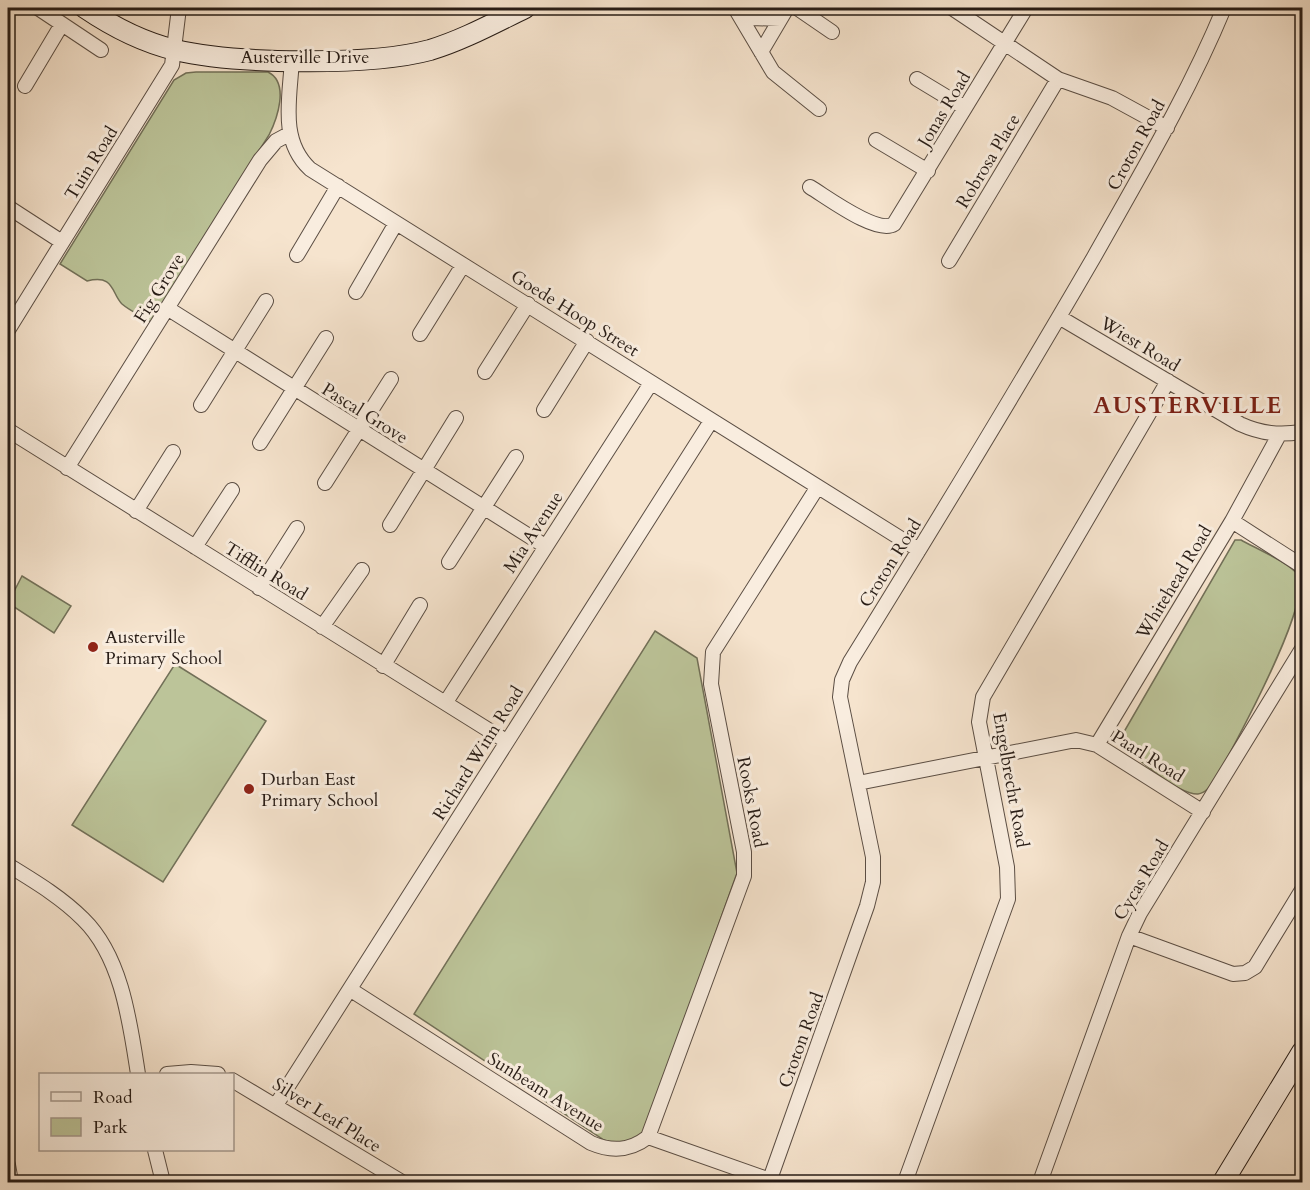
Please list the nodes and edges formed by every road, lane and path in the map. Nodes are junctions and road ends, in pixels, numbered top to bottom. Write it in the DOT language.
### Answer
graph roads {
  1 [pos="38,8"];
  2 [pos="85,8"];
  3 [pos="179,8"];
  4 [pos="525,8"];
  5 [pos="796,8"];
  6 [pos="952,8"];
  7 [pos="1026,8"];
  8 [pos="1224,8"];
  9 [pos="737,10"];
  10 [pos="783,13"];
  11 [pos="62,24"];
  12 [pos="832,32"];
  13 [pos="1006,41"];
  14 [pos="101,50"];
  15 [pos="175,50"];
  16 [pos="761,52"];
  17 [pos="292,59"];
  18 [pos="917,79"];
  19 [pos="1058,79"];
  20 [pos="25,86"];
  21 [pos="965,108"];
  22 [pos="819,109"];
  23 [pos="1167,128"];
  24 [pos="289,134"];
  25 [pos="876,140"];
  26 [pos="928,171"];
  27 [pos="338,186"];
  28 [pos="810,187"];
  29 [pos="8,207"];
  30 [pos="396,223"];
  31 [pos="62,242"];
  32 [pos="297,255"];
  33 [pos="950,261"];
  34 [pos="463,265"];
  35 [pos="356,292"];
  36 [pos="266,301"];
  37 [pos="528,304"];
  38 [pos="168,308"];
  39 [pos="1059,317"];
  40 [pos="8,330"];
  41 [pos="420,334"];
  42 [pos="327,338"];
  43 [pos="587,341"];
  44 [pos="234,352"];
  45 [pos="485,372"];
  46 [pos="391,379"];
  47 [pos="1168,381"];
  48 [pos="651,383"];
  49 [pos="294,389"];
  50 [pos="201,405"];
  51 [pos="544,410"];
  52 [pos="456,418"];
  53 [pos="711,421"];
  54 [pos="357,429"];
  55 [pos="8,430"];
  56 [pos="1302,432"];
  57 [pos="1279,435"];
  58 [pos="260,442"];
  59 [pos="173,452"];
  60 [pos="516,457"];
  61 [pos="67,468"];
  62 [pos="423,471"];
  63 [pos="325,483"];
  64 [pos="817,488"];
  65 [pos="232,490"];
  66 [pos="483,508"];
  67 [pos="136,511"];
  68 [pos="1232,521"];
  69 [pos="390,525"];
  70 [pos="297,528"];
  71 [pos="545,546"];
  72 [pos="195,547"];
  73 [pos="919,550"];
  74 [pos="449,562"];
  75 [pos="1302,566"];
  76 [pos="362,570"];
  77 [pos="259,588"];
  78 [pos="420,605"];
  79 [pos="322,627"];
  80 [pos="1302,649"];
  81 [pos="383,666"];
  82 [pos="446,702"];
  83 [pos="506,741"];
  84 [pos="1096,745"];
  85 [pos="987,759"];
  86 [pos="858,783"];
  87 [pos="1203,812"];
  88 [pos="8,865"];
  89 [pos="1302,890"];
  90 [pos="1129,936"];
  91 [pos="351,990"];
  92 [pos="1302,1052"];
  93 [pos="138,1073"];
  94 [pos="234,1081"];
  95 [pos="276,1105"];
  96 [pos="648,1137"];
  97 [pos="155,1151"];
  98 [pos="8,1165"];
  99 [pos="769,1181"];
  100 [pos="12,1182"];
  101 [pos="163,1182"];
  102 [pos="402,1182"];
  103 [pos="905,1182"];
  104 [pos="1040,1182"];
  105 [pos="1224,1182"];
  1 -- 11 [label="street"];
  2 -- 15 [label="street, Austerville Drive"];
  3 -- 15 [label="street, Tuin Road"];
  4 -- 17 [label="street, Austerville Drive"];
  5 -- 12 [label="street"];
  6 -- 13 [label="street"];
  7 -- 13 [label="street, Jonas Road"];
  8 -- 23 [label="street, Croton Road"];
  9 -- 10 [label="street"];
  9 -- 16 [label="street"];
  10 -- 16 [label="street"];
  11 -- 14 [label="street"];
  11 -- 20 [label="street"];
  13 -- 19 [label="street"];
  13 -- 21 [label="street, Jonas Road"];
  15 -- 17 [label="street, Austerville Drive"];
  15 -- 31 [label="street, Tuin Road"];
  16 -- 22 [label="street"];
  17 -- 24 [label="street, Goede Hoop Street"];
  18 -- 21 [label="street"];
  19 -- 23 [label="street"];
  19 -- 33 [label="street, Robrosa Place"];
  21 -- 26 [label="street, Jonas Road"];
  23 -- 39 [label="street, Croton Road"];
  24 -- 27 [label="street, Goede Hoop Street"];
  24 -- 38 [label="street, Fig Grove"];
  25 -- 26 [label="street"];
  26 -- 28 [label="street, Jonas Road"];
  27 -- 30 [label="street, Goede Hoop Street"];
  27 -- 32 [label="street"];
  29 -- 31 [label="street"];
  30 -- 34 [label="street, Goede Hoop Street"];
  30 -- 35 [label="street"];
  31 -- 40 [label="street, Tuin Road"];
  34 -- 37 [label="street, Goede Hoop Street"];
  34 -- 41 [label="street"];
  36 -- 44 [label="street"];
  37 -- 43 [label="street, Goede Hoop Street"];
  37 -- 45 [label="street"];
  38 -- 44 [label="street, Pascal Grove"];
  38 -- 61 [label="street, Fig Grove"];
  39 -- 47 [label="street, Wiest Road"];
  39 -- 73 [label="street, Croton Road"];
  42 -- 49 [label="street"];
  43 -- 48 [label="street, Goede Hoop Street"];
  43 -- 51 [label="street"];
  44 -- 49 [label="street, Pascal Grove"];
  44 -- 50 [label="street"];
  46 -- 54 [label="street"];
  47 -- 57 [label="street, Wiest Road"];
  47 -- 85 [label="street, Engelbrecht Road"];
  48 -- 53 [label="street, Goede Hoop Street"];
  48 -- 71 [label="street, Mia Avenue"];
  49 -- 54 [label="street, Pascal Grove"];
  49 -- 58 [label="street"];
  52 -- 62 [label="street"];
  53 -- 64 [label="street, Goede Hoop Street"];
  53 -- 83 [label="street, Richard Winn Road"];
  54 -- 62 [label="street, Pascal Grove"];
  54 -- 63 [label="street"];
  55 -- 61 [label="street, Tifflin Road"];
  56 -- 57 [label="street, Wiest Road"];
  57 -- 68 [label="street, Whitehead Road"];
  59 -- 67 [label="street"];
  60 -- 66 [label="street"];
  61 -- 67 [label="street, Tifflin Road"];
  62 -- 66 [label="street, Pascal Grove"];
  62 -- 69 [label="street"];
  64 -- 73 [label="street, Goede Hoop Street"];
  64 -- 96 [label="street, Rooks Road"];
  65 -- 72 [label="street"];
  66 -- 71 [label="street, Pascal Grove"];
  66 -- 74 [label="street"];
  67 -- 72 [label="street, Tifflin Road"];
  68 -- 75 [label="street"];
  68 -- 84 [label="street, Whitehead Road"];
  70 -- 77 [label="street"];
  71 -- 82 [label="street, Mia Avenue"];
  72 -- 77 [label="street, Tifflin Road"];
  73 -- 86 [label="street, Croton Road"];
  76 -- 79 [label="street"];
  77 -- 79 [label="street, Tifflin Road"];
  78 -- 81 [label="street"];
  79 -- 81 [label="street, Tifflin Road"];
  80 -- 87 [label="street, Cycas Road"];
  81 -- 82 [label="street, Tifflin Road"];
  82 -- 83 [label="street, Tifflin Road"];
  83 -- 91 [label="street, Richard Winn Road"];
  84 -- 85 [label="street, Paarl Road"];
  84 -- 87 [label="street, Paarl Road"];
  85 -- 86 [label="street, Paarl Road"];
  85 -- 103 [label="street, Engelbrecht Road"];
  86 -- 99 [label="street, Croton Road"];
  87 -- 90 [label="street, Cycas Road"];
  88 -- 93 [label="street"];
  89 -- 90 [label="street"];
  90 -- 104 [label="street, Cycas Road"];
  91 -- 95 [label="street, Richard Winn Road"];
  91 -- 96 [label="street, Sunbeam Avenue"];
  92 -- 105 [label="street"];
  94 -- 95 [label="street, Silver Leaf Place"];
  95 -- 102 [label="street, Silver Leaf Place"];
  96 -- 99 [label="street"];
  97 -- 101 [label="street"];
  98 -- 100 [label="street"];
}
